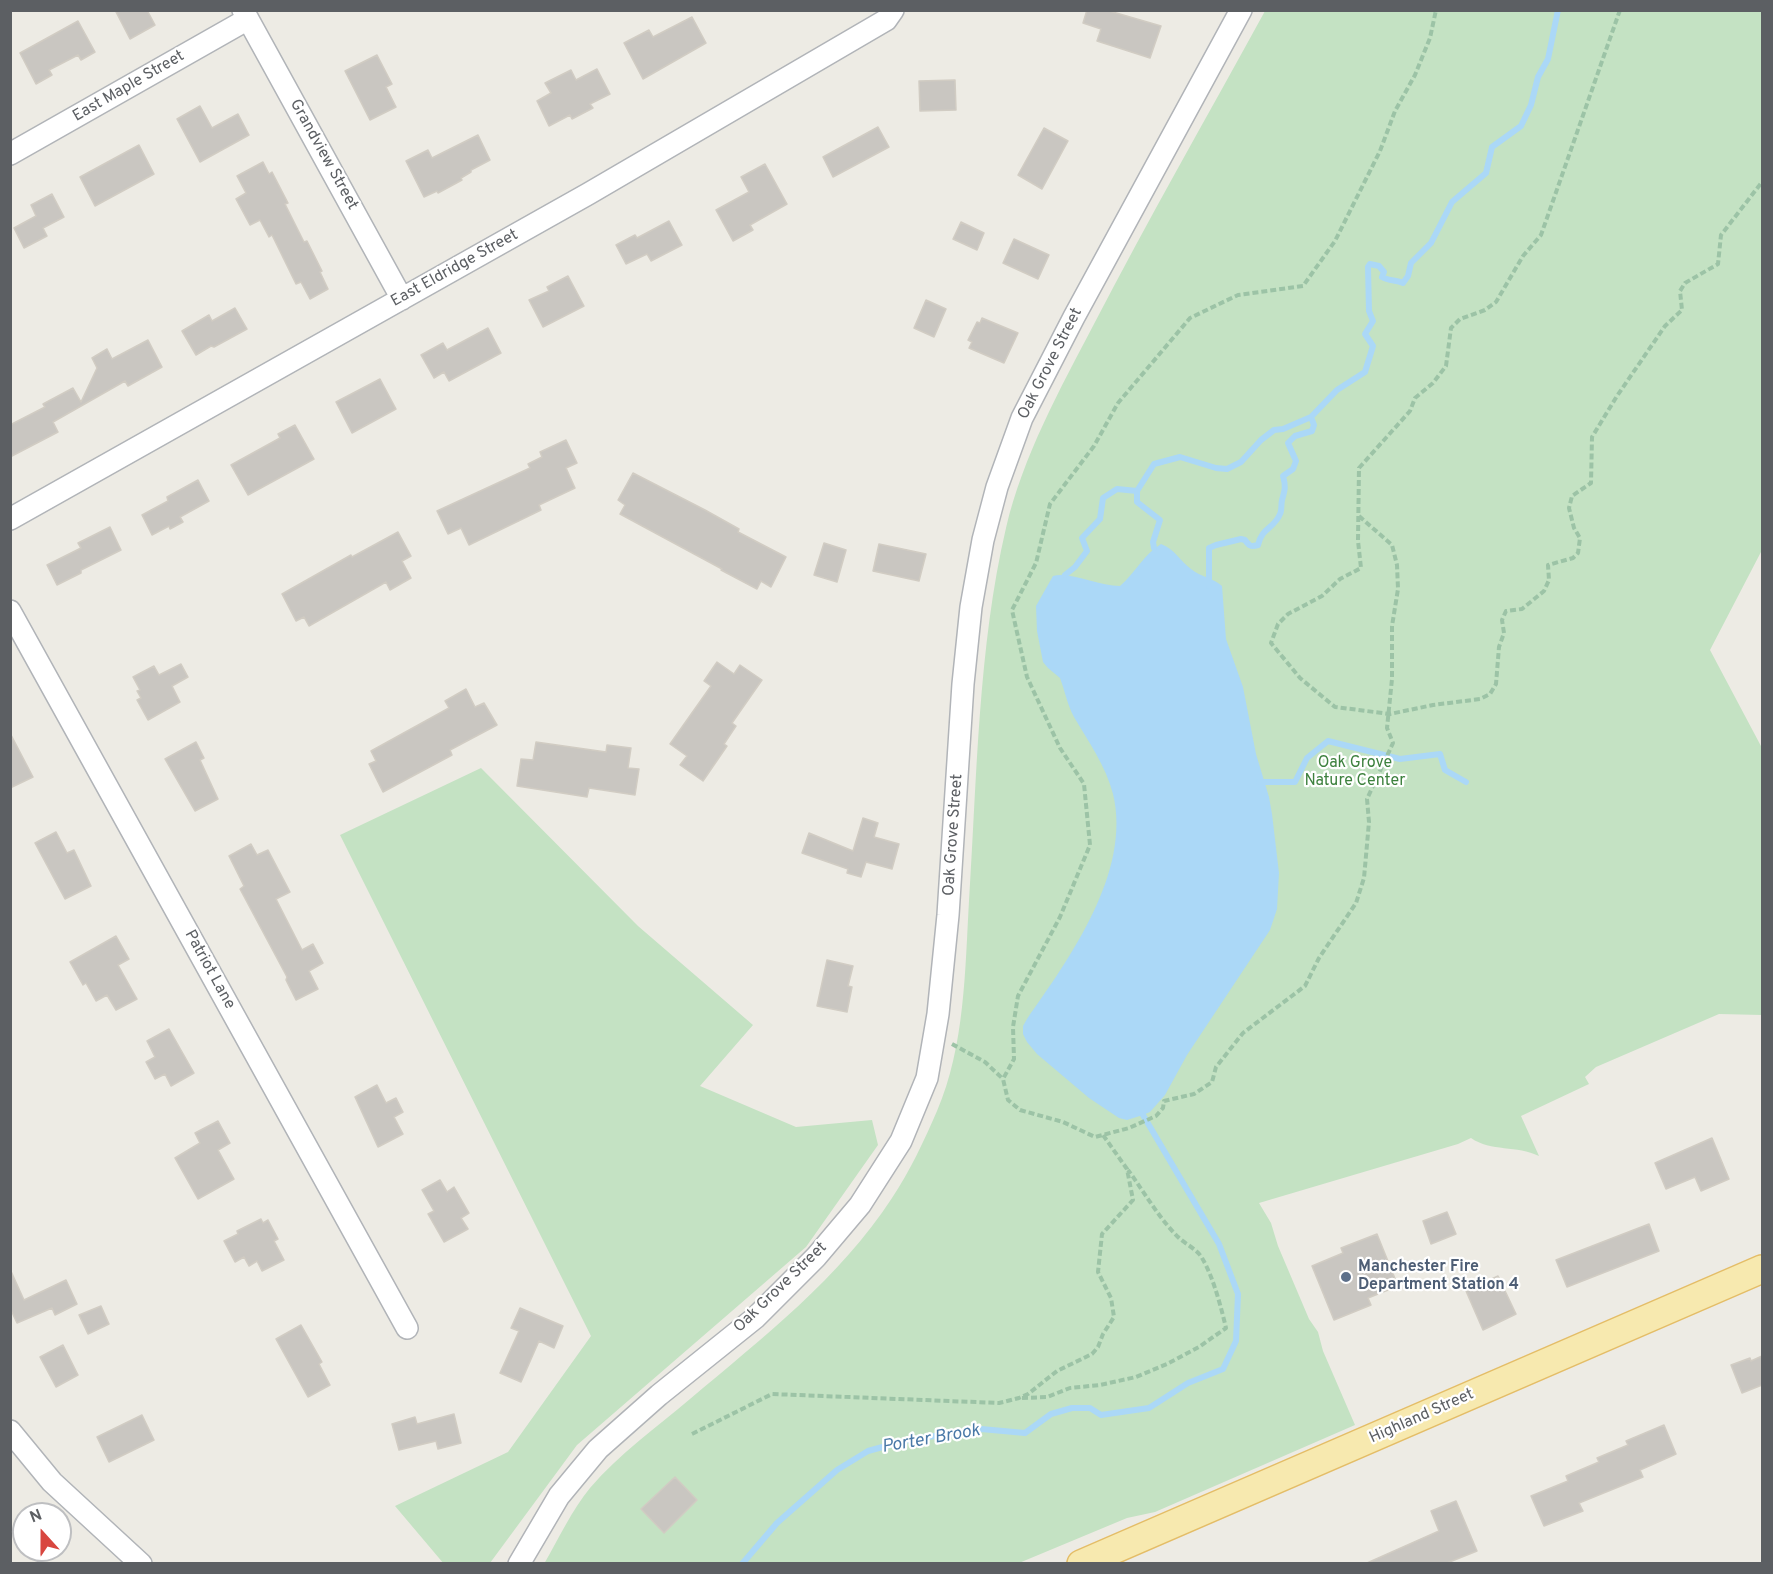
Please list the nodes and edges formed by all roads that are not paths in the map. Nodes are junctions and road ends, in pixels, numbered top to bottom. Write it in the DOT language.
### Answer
graph roads {
  1 [pos="893,10"];
  2 [pos="1241,10"];
  3 [pos="246,15"];
  4 [pos="10,154"];
  5 [pos="402,299"];
  6 [pos="10,519"];
  7 [pos="10,611"];
  8 [pos="1762,1269"];
  9 [pos="407,1328"];
  10 [pos="11,1434"];
  11 [pos="141,1563"];
  12 [pos="519,1563"];
  13 [pos="1081,1563"];
  1 -- 5 [label="street, East Eldridge Street"];
  2 -- 12 [label="street, Oak Grove Street"];
  3 -- 4 [label="street, East Maple Street"];
  3 -- 5 [label="street, Grandview Street"];
  5 -- 6 [label="street, East Eldridge Street"];
  7 -- 9 [label="street, Patriot Lane"];
  8 -- 13 [label="main road, Highland Street"];
  10 -- 11 [label="street"];
}
